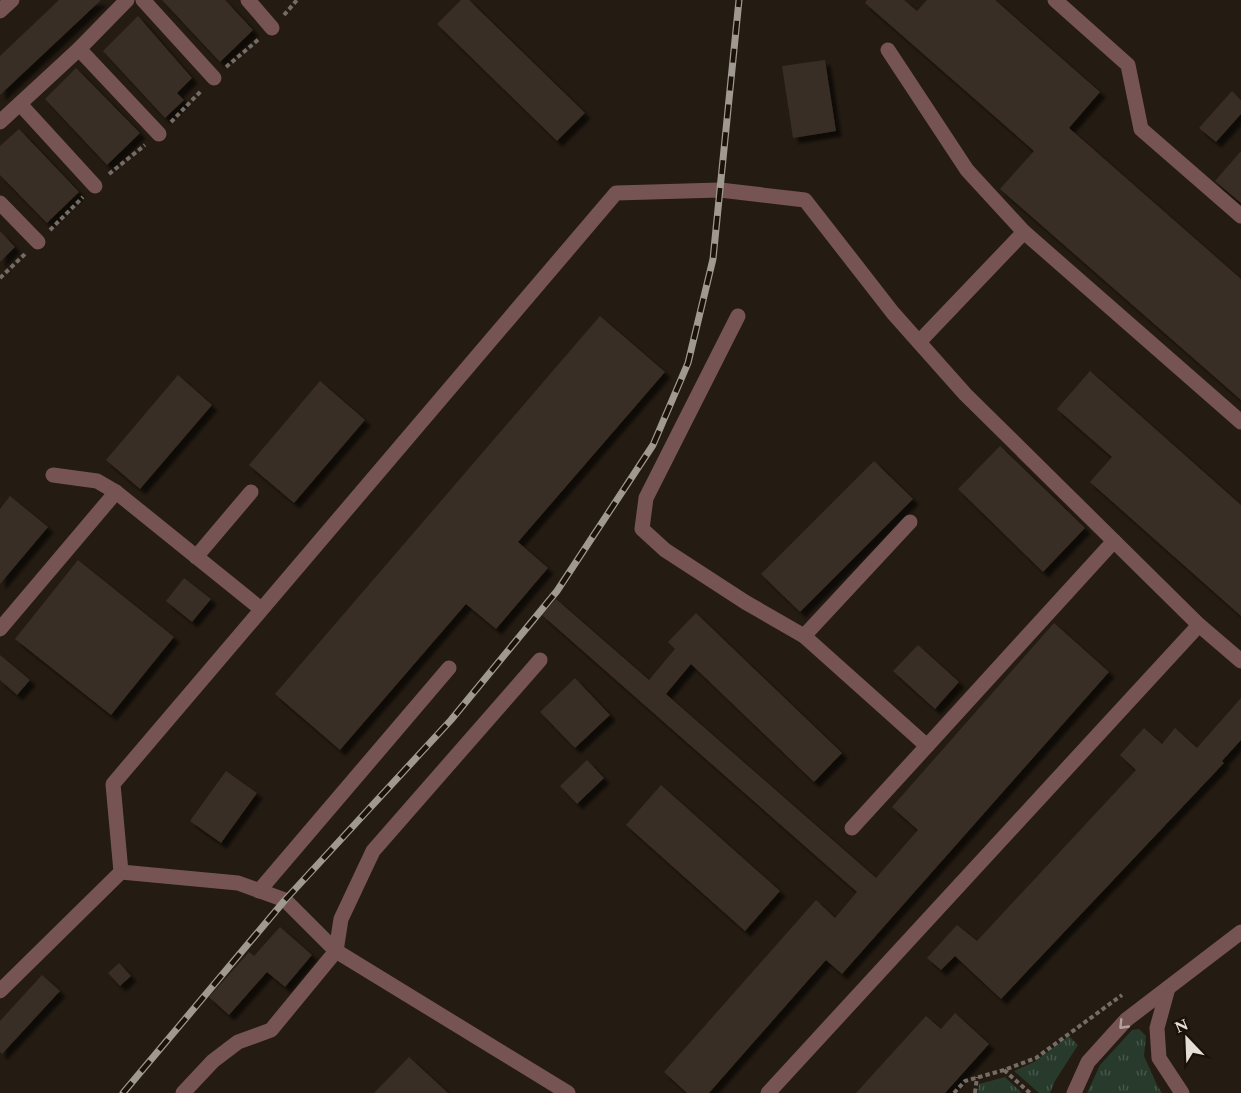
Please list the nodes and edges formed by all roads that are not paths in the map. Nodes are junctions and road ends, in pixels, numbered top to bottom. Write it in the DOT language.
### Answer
graph roads {
  1 [pos="12,0"];
  2 [pos="127,0"];
  3 [pos="143,0"];
  4 [pos="248,0"];
  5 [pos="1055,0"];
  6 [pos="0,11"];
  7 [pos="273,27"];
  8 [pos="79,49"];
  9 [pos="888,50"];
  10 [pos="214,78"];
  11 [pos="20,104"];
  12 [pos="0,122"];
  13 [pos="159,134"];
  14 [pos="95,186"];
  15 [pos="0,203"];
  16 [pos="1241,216"];
  17 [pos="1024,232"];
  18 [pos="38,242"];
  19 [pos="738,316"];
  20 [pos="919,342"];
  21 [pos="1241,422"];
  22 [pos="53,475"];
  23 [pos="116,492"];
  24 [pos="251,492"];
  25 [pos="910,522"];
  26 [pos="1114,541"];
  27 [pos="196,557"];
  28 [pos="261,609"];
  29 [pos="1199,626"];
  30 [pos="0,629"];
  31 [pos="804,636"];
  32 [pos="540,660"];
  33 [pos="1241,661"];
  34 [pos="449,668"];
  35 [pos="927,746"];
  36 [pos="852,828"];
  37 [pos="121,872"];
  38 [pos="259,891"];
  39 [pos="1241,932"];
  40 [pos="336,951"];
  41 [pos="1168,988"];
  42 [pos="0,991"];
  43 [pos="183,1093"];
  44 [pos="568,1093"];
  45 [pos="768,1093"];
  46 [pos="1074,1093"];
  47 [pos="1182,1093"];
  1 -- 6 [label="street"];
  2 -- 8 [label="street"];
  3 -- 10 [label="street"];
  4 -- 7 [label="street"];
  5 -- 16 [label="street"];
  8 -- 11 [label="street"];
  8 -- 13 [label="street"];
  9 -- 17 [label="street"];
  11 -- 12 [label="street"];
  11 -- 14 [label="street"];
  15 -- 18 [label="street"];
  17 -- 20 [label="street"];
  17 -- 21 [label="street"];
  19 -- 31 [label="street"];
  20 -- 26 [label="street"];
  20 -- 28 [label="street"];
  22 -- 23 [label="street"];
  23 -- 27 [label="street"];
  23 -- 30 [label="street"];
  24 -- 27 [label="street"];
  25 -- 31 [label="street"];
  26 -- 29 [label="street"];
  26 -- 35 [label="street"];
  27 -- 28 [label="street"];
  28 -- 37 [label="street"];
  29 -- 33 [label="street"];
  29 -- 45 [label="street"];
  31 -- 35 [label="street"];
  32 -- 40 [label="street"];
  34 -- 38 [label="street"];
  35 -- 36 [label="street"];
  37 -- 38 [label="street"];
  37 -- 42 [label="street"];
  38 -- 40 [label="street"];
  39 -- 41 [label="street"];
  40 -- 43 [label="street"];
  40 -- 44 [label="street"];
  41 -- 46 [label="street, one-way"];
  41 -- 47 [label="street"];
}
